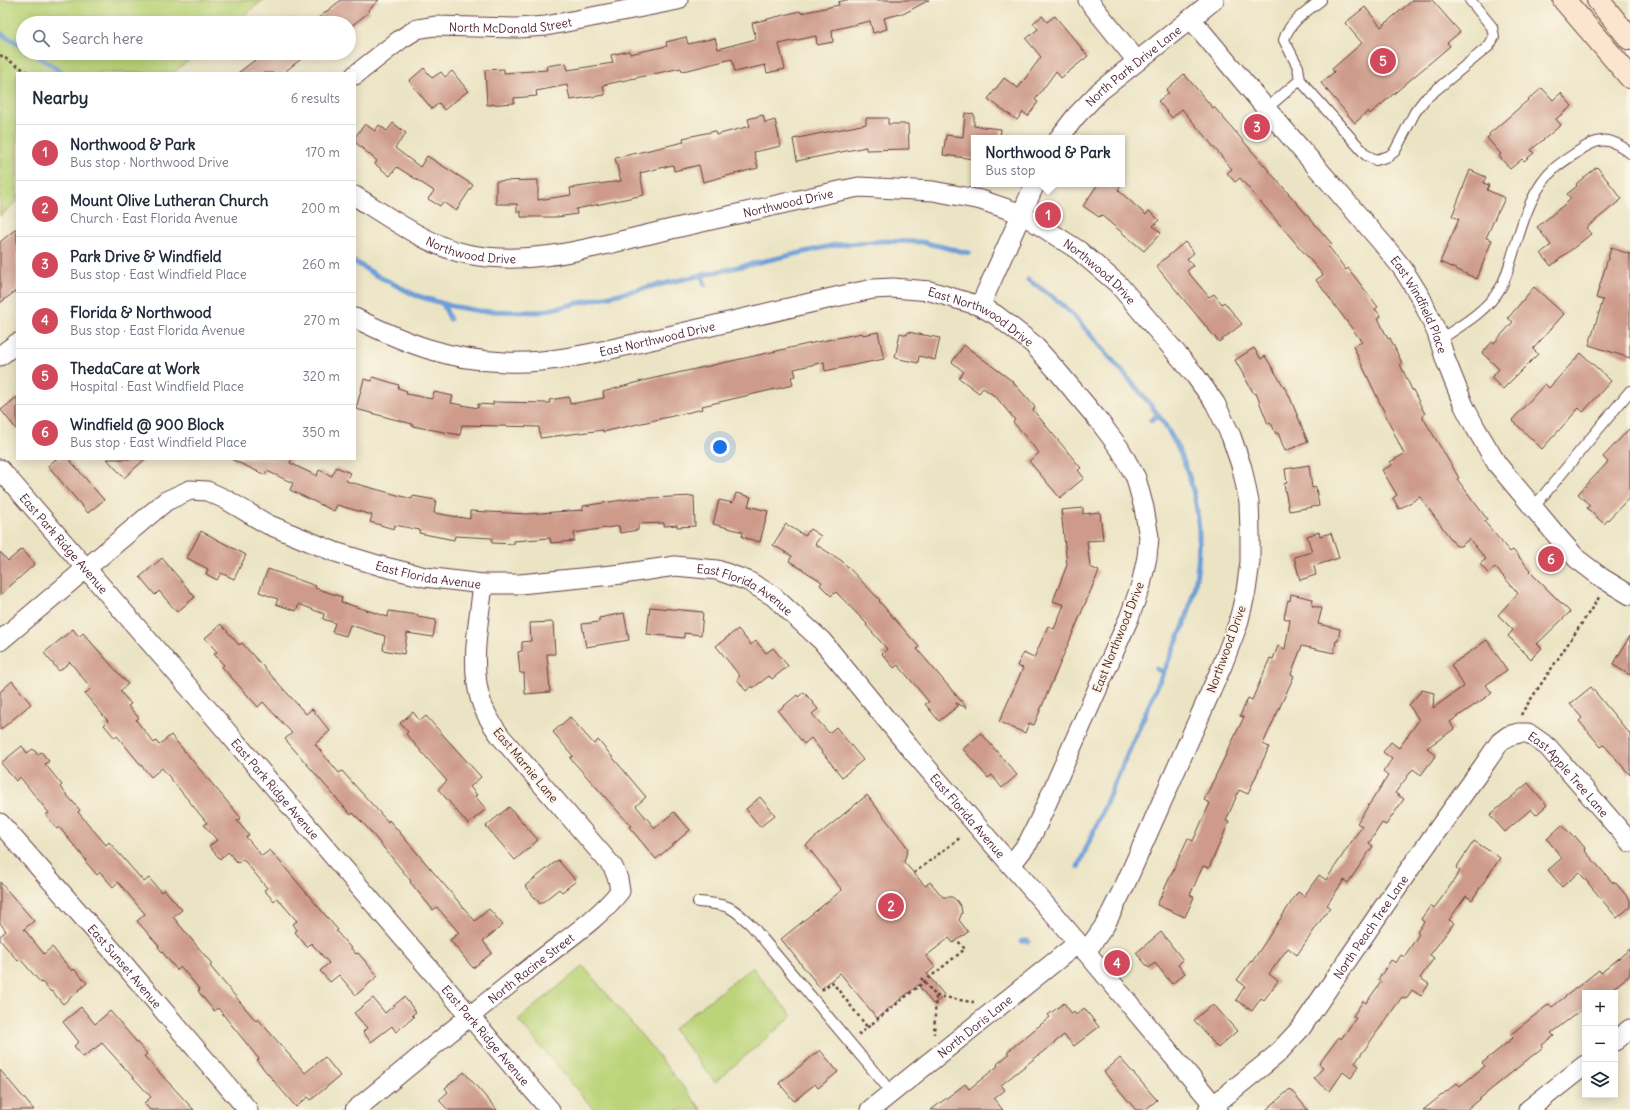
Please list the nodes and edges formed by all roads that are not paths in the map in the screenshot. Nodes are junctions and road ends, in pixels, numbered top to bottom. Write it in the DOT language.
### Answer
graph roads {
  1 [pos="1088,0"];
  2 [pos="1214,0"];
  3 [pos="1321,0"];
  4 [pos="1470,0"];
  5 [pos="1564,0"];
  6 [pos="1598,0"];
  7 [pos="668,1"];
  8 [pos="1191,19"];
  9 [pos="1630,39"];
  10 [pos="1137,61"];
  11 [pos="356,74"];
  12 [pos="1630,78"];
  13 [pos="1300,80"];
  14 [pos="1266,109"];
  15 [pos="1061,135"];
  16 [pos="1630,153"];
  17 [pos="1034,187"];
  18 [pos="356,197"];
  19 [pos="1022,214"];
  20 [pos="980,306"];
  21 [pos="356,318"];
  22 [pos="1439,340"];
  23 [pos="16,344"];
  24 [pos="0,356"];
  25 [pos="1630,391"];
  26 [pos="0,469"];
  27 [pos="1533,508"];
  28 [pos="86,568"];
  29 [pos="483,584"];
  30 [pos="1630,595"];
  31 [pos="0,641"];
  32 [pos="1519,733"];
  33 [pos="0,823"];
  34 [pos="1630,842"];
  35 [pos="1011,865"];
  36 [pos="618,879"];
  37 [pos="698,902"];
  38 [pos="1082,947"];
  39 [pos="470,1016"];
  40 [pos="1630,1029"];
  41 [pos="1618,1039"];
  42 [pos="1582,1067"];
  43 [pos="892,1093"];
  44 [pos="1213,1108"];
  45 [pos="248,1110"];
  46 [pos="355,1110"];
  47 [pos="550,1110"];
  48 [pos="870,1110"];
  49 [pos="1528,1110"];
  1 -- 10 [label="street"];
  2 -- 8 [label="street, North Park Drive Lane"];
  3 -- 13 [label="lane"];
  4 -- 13 [label="lane"];
  5 -- 12 [label="main road"];
  6 -- 9 [label="main road"];
  7 -- 11 [label="street, North McDonald Street"];
  8 -- 10 [label="street, North Park Drive Lane"];
  8 -- 14 [label="street, East Windfield Place"];
  10 -- 15 [label="street, North Park Drive Lane"];
  13 -- 14 [label="lane"];
  14 -- 22 [label="street, East Windfield Place"];
  16 -- 22 [label="lane"];
  17 -- 19 [label="street"];
  18 -- 19 [label="street, Northwood Drive"];
  19 -- 20 [label="street"];
  19 -- 38 [label="street, Northwood Drive"];
  20 -- 21 [label="street, East Northwood Drive"];
  20 -- 35 [label="street, East Northwood Drive"];
  22 -- 27 [label="street, East Windfield Place"];
  23 -- 24 [label="street"];
  25 -- 27 [label="lane"];
  26 -- 28 [label="street, East Park Ridge Avenue"];
  27 -- 30 [label="street, East Windfield Place"];
  28 -- 29 [label="street, East Florida Avenue"];
  28 -- 31 [label="street"];
  28 -- 39 [label="street, East Park Ridge Avenue"];
  29 -- 35 [label="street, East Florida Avenue"];
  29 -- 36 [label="street, East Marnie Lane"];
  32 -- 34 [label="street, East Apple Tree Lane"];
  32 -- 44 [label="street, North Peach Tree Lane"];
  33 -- 45 [label="street, East Sunset Avenue"];
  35 -- 38 [label="street, East Florida Avenue"];
  36 -- 39 [label="street, North Racine Street"];
  37 -- 43 [label="lane"];
  38 -- 43 [label="street, North Doris Lane"];
  38 -- 44 [label="street, East Florida Avenue"];
  39 -- 46 [label="street, North Racine Street"];
  39 -- 47 [label="street, East Park Ridge Avenue"];
  40 -- 41 [label="street"];
  42 -- 49 [label="street"];
  43 -- 48 [label="street, North Doris Lane"];
}
